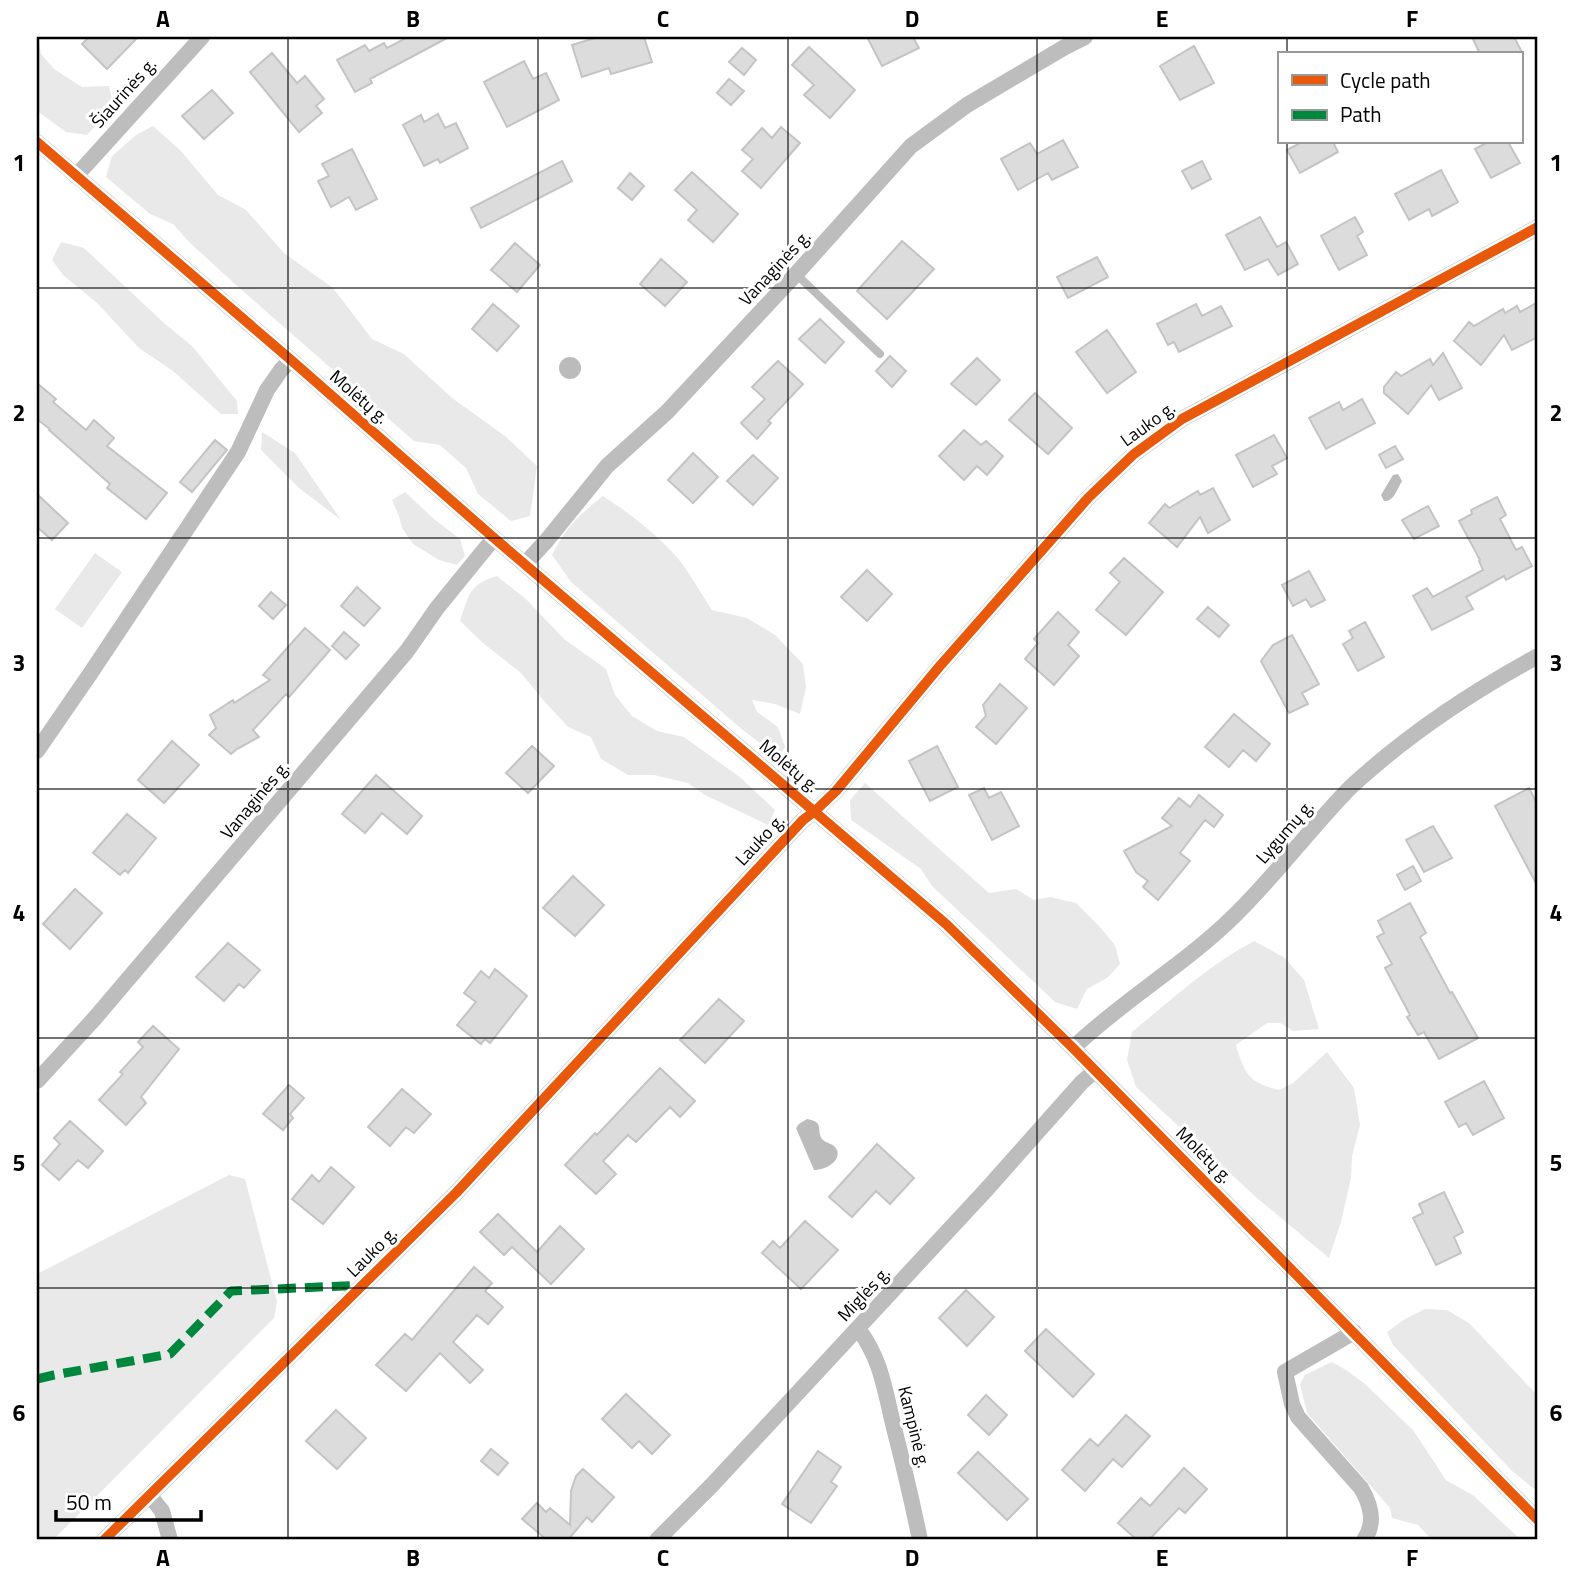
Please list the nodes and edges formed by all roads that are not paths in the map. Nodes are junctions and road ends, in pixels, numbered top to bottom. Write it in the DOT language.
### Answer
graph roads {
  1 [pos="202,37"];
  2 [pos="1085,37"];
  3 [pos="37,142"];
  4 [pos="76,176"];
  5 [pos="1538,228"];
  6 [pos="796,274"];
  7 [pos="880,354"];
  8 [pos="291,360"];
  9 [pos="494,538"];
  10 [pos="525,564"];
  11 [pos="1538,656"];
  12 [pos="37,751"];
  13 [pos="815,811"];
  14 [pos="1073,1048"];
  15 [pos="1095,1071"];
  16 [pos="37,1081"];
  17 [pos="858,1329"];
  18 [pos="1354,1332"];
  19 [pos="150,1496"];
  20 [pos="1538,1520"];
  21 [pos="103,1540"];
  22 [pos="170,1540"];
  23 [pos="657,1540"];
  24 [pos="920,1540"];
  25 [pos="1364,1540"];
  1 -- 4 [label="street, Šiaurinės g."];
  2 -- 6 [label="street, Vanaginės g."];
  3 -- 4 [label="street, Molėtų g."];
  4 -- 8 [label="street, Molėtų g."];
  5 -- 13 [label="street, Lauko g."];
  6 -- 7 [label="lane"];
  6 -- 10 [label="street, Vanaginės g."];
  8 -- 9 [label="street, Molėtų g."];
  8 -- 12 [label="street"];
  9 -- 10 [label="street, Molėtų g."];
  9 -- 16 [label="street, Vanaginės g."];
  10 -- 13 [label="street, Molėtų g."];
  11 -- 14 [label="street, Lygumų g."];
  13 -- 14 [label="street, Molėtų g."];
  13 -- 19 [label="street, Lauko g."];
  14 -- 15 [label="street, Molėtų g."];
  15 -- 17 [label="street, Miglės g."];
  15 -- 18 [label="street, Molėtų g."];
  17 -- 23 [label="street, Miglės g."];
  17 -- 24 [label="street, Kampinė g."];
  18 -- 20 [label="street, Molėtų g."];
  18 -- 25 [label="street"];
  19 -- 21 [label="street, Lauko g."];
  19 -- 22 [label="street"];
}
